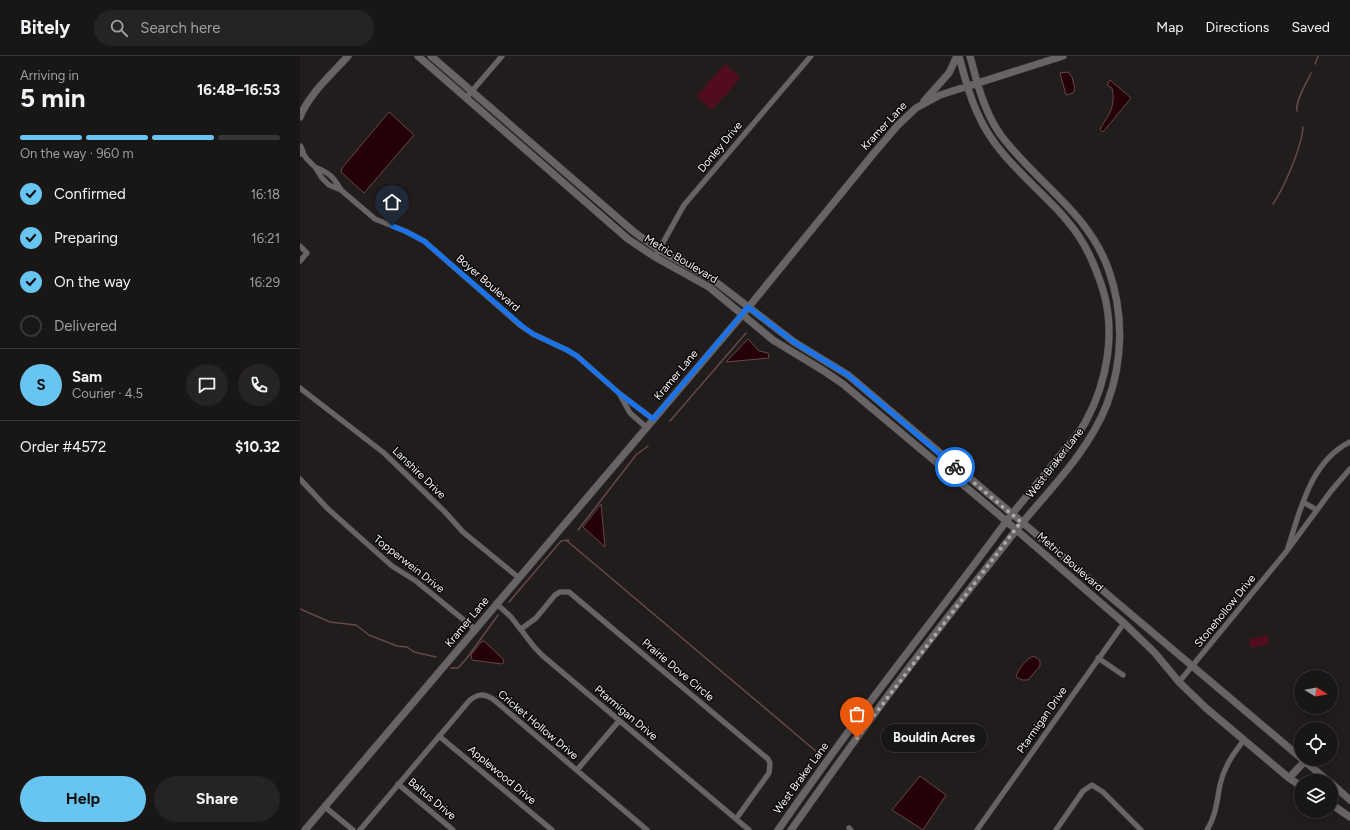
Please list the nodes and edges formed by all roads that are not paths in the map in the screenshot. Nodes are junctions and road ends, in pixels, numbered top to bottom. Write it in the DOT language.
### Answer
graph roads {
  1 [pos="348,56"];
  2 [pos="418,56"];
  3 [pos="431,56"];
  4 [pos="502,56"];
  5 [pos="811,56"];
  6 [pos="958,56"];
  7 [pos="970,56"];
  8 [pos="1063,56"];
  9 [pos="977,82"];
  10 [pos="966,86"];
  11 [pos="471,91"];
  12 [pos="466,98"];
  13 [pos="921,104"];
  14 [pos="300,117"];
  15 [pos="301,151"];
  16 [pos="315,167"];
  17 [pos="1052,189"];
  18 [pos="341,190"];
  19 [pos="1046,198"];
  20 [pos="300,246"];
  21 [pos="659,250"];
  22 [pos="655,257"];
  23 [pos="300,261"];
  24 [pos="748,307"];
  25 [pos="1118,313"];
  26 [pos="743,314"];
  27 [pos="1107,315"];
  28 [pos="1119,326"];
  29 [pos="1108,328"];
  30 [pos="300,388"];
  31 [pos="620,394"];
  32 [pos="887,409"];
  33 [pos="881,416"];
  34 [pos="653,419"];
  35 [pos="646,427"];
  36 [pos="1350,442"];
  37 [pos="1350,469"];
  38 [pos="300,479"];
  39 [pos="1303,502"];
  40 [pos="1317,510"];
  41 [pos="1012,515"];
  42 [pos="1006,522"];
  43 [pos="1021,522"];
  44 [pos="1016,530"];
  45 [pos="1286,552"];
  46 [pos="519,578"];
  47 [pos="496,603"];
  48 [pos="940,610"];
  49 [pos="947,618"];
  50 [pos="1124,623"];
  51 [pos="475,629"];
  52 [pos="521,629"];
  53 [pos="1098,658"];
  54 [pos="1193,666"];
  55 [pos="1123,675"];
  56 [pos="1179,682"];
  57 [pos="870,702"];
  58 [pos="878,710"];
  59 [pos="620,721"];
  60 [pos="439,736"];
  61 [pos="1244,740"];
  62 [pos="1294,751"];
  63 [pos="1298,766"];
  64 [pos="1311,766"];
  65 [pos="577,770"];
  66 [pos="1320,774"];
  67 [pos="1289,778"];
  68 [pos="1294,781"];
  69 [pos="398,784"];
  70 [pos="1338,789"];
  71 [pos="1350,800"];
  72 [pos="325,807"];
  73 [pos="1338,809"];
  74 [pos="1350,817"];
  75 [pos="736,819"];
  76 [pos="306,830"];
  77 [pos="352,830"];
  78 [pos="360,830"];
  79 [pos="453,830"];
  80 [pos="552,830"];
  81 [pos="647,830"];
  82 [pos="749,830"];
  83 [pos="778,830"];
  84 [pos="790,830"];
  85 [pos="977,830"];
  86 [pos="1056,830"];
  87 [pos="1141,830"];
  88 [pos="1207,830"];
  1 -- 14 [label="main road"];
  2 -- 12 [label="main road, Metric Boulevard"];
  3 -- 11 [label="main road, Metric Boulevard"];
  4 -- 11 [label="street"];
  5 -- 21 [label="street, Donley Drive"];
  6 -- 10 [label="main road, West Braker Lane"];
  6 -- 13 [label="main road"];
  7 -- 9 [label="main road, West Braker Lane"];
  8 -- 9 [label="main road, Kramer Lane"];
  9 -- 10 [label="main road, Kramer Lane"];
  9 -- 17 [label="main road, West Braker Lane"];
  10 -- 13 [label="main road, Kramer Lane"];
  10 -- 19 [label="main road, West Braker Lane"];
  11 -- 12 [label="street"];
  11 -- 21 [label="main road, Metric Boulevard"];
  12 -- 22 [label="main road, Metric Boulevard"];
  13 -- 24 [label="main road, Kramer Lane"];
  15 -- 16 [label="street, Boyer Boulevard"];
  16 -- 18 [label="street, Boyer Boulevard"];
  16 -- 18 [label="street, Boyer Boulevard"];
  17 -- 19 [label="main road"];
  17 -- 25 [label="main road, West Braker Lane"];
  18 -- 31 [label="street, Boyer Boulevard"];
  19 -- 27 [label="main road, West Braker Lane"];
  20 -- 23 [label="street"];
  21 -- 22 [label="street, Donley Drive"];
  21 -- 24 [label="main road, Metric Boulevard"];
  22 -- 26 [label="main road, Metric Boulevard"];
  24 -- 26 [label="main road, Kramer Lane"];
  24 -- 32 [label="main road, Metric Boulevard"];
  25 -- 27 [label="main road"];
  25 -- 28 [label="main road, West Braker Lane"];
  26 -- 33 [label="main road, Metric Boulevard"];
  26 -- 34 [label="main road, Kramer Lane"];
  27 -- 29 [label="main road, West Braker Lane"];
  28 -- 29 [label="main road"];
  28 -- 43 [label="main road, West Braker Lane"];
  29 -- 41 [label="main road, West Braker Lane"];
  30 -- 46 [label="street, Lanshire Drive"];
  31 -- 34 [label="street, Boyer Boulevard"];
  31 -- 35 [label="street, Boyer Boulevard"];
  32 -- 33 [label="main road"];
  32 -- 41 [label="main road, Metric Boulevard"];
  33 -- 42 [label="main road, Metric Boulevard"];
  34 -- 35 [label="main road, Kramer Lane"];
  35 -- 46 [label="main road, Kramer Lane"];
  36 -- 39 [label="street, Stonehollow Drive"];
  37 -- 40 [label="street, Stonehollow Drive"];
  38 -- 51 [label="street, Topperwein Drive"];
  39 -- 40 [label="street"];
  39 -- 45 [label="street, Stonehollow Drive"];
  40 -- 45 [label="street, Stonehollow Drive"];
  41 -- 42 [label="main road, West Braker Lane"];
  41 -- 43 [label="main road, Metric Boulevard"];
  42 -- 44 [label="main road, Metric Boulevard"];
  42 -- 48 [label="main road, West Braker Lane"];
  43 -- 44 [label="main road, West Braker Lane"];
  43 -- 54 [label="main road, Metric Boulevard"];
  44 -- 49 [label="main road, West Braker Lane"];
  44 -- 50 [label="main road, Metric Boulevard"];
  45 -- 54 [label="street, Stonehollow Drive"];
  46 -- 47 [label="main road, Kramer Lane"];
  47 -- 51 [label="main road, Kramer Lane"];
  47 -- 52 [label="street, Ptarmigan Drive"];
  48 -- 49 [label="main road"];
  48 -- 57 [label="main road, West Braker Lane"];
  49 -- 58 [label="main road, West Braker Lane"];
  50 -- 53 [label="street, Ptarmigan Drive"];
  50 -- 56 [label="main road, Metric Boulevard"];
  51 -- 72 [label="main road, Kramer Lane"];
  52 -- 59 [label="street, Ptarmigan Drive"];
  52 -- 75 [label="street, Prairie Dove Circle"];
  53 -- 55 [label="street"];
  53 -- 85 [label="street, Ptarmigan Drive"];
  54 -- 56 [label="street, Stonehollow Drive"];
  54 -- 62 [label="main road, Metric Boulevard"];
  56 -- 61 [label="main road, Metric Boulevard"];
  57 -- 58 [label="main road"];
  57 -- 83 [label="main road, West Braker Lane"];
  58 -- 84 [label="main road, West Braker Lane"];
  59 -- 65 [label="street"];
  59 -- 75 [label="street, Ptarmigan Drive"];
  60 -- 65 [label="street, Cricket Hollow Drive"];
  60 -- 69 [label="street, Cricket Hollow Drive"];
  60 -- 80 [label="street, Applewood Drive"];
  61 -- 67 [label="main road, Metric Boulevard"];
  61 -- 88 [label="street"];
  63 -- 67 [label="main road"];
  64 -- 66 [label="main road, Metric Boulevard"];
  65 -- 81 [label="street, Cricket Hollow Drive"];
  67 -- 68 [label="main road, Metric Boulevard"];
  69 -- 78 [label="street, Cricket Hollow Drive"];
  69 -- 79 [label="street, Baltus Drive"];
  70 -- 71 [label="main road"];
  72 -- 76 [label="main road, Kramer Lane"];
  72 -- 77 [label="street"];
  73 -- 74 [label="main road"];
  75 -- 82 [label="street, Ptarmigan Drive"];
  86 -- 87 [label="street"];
}
